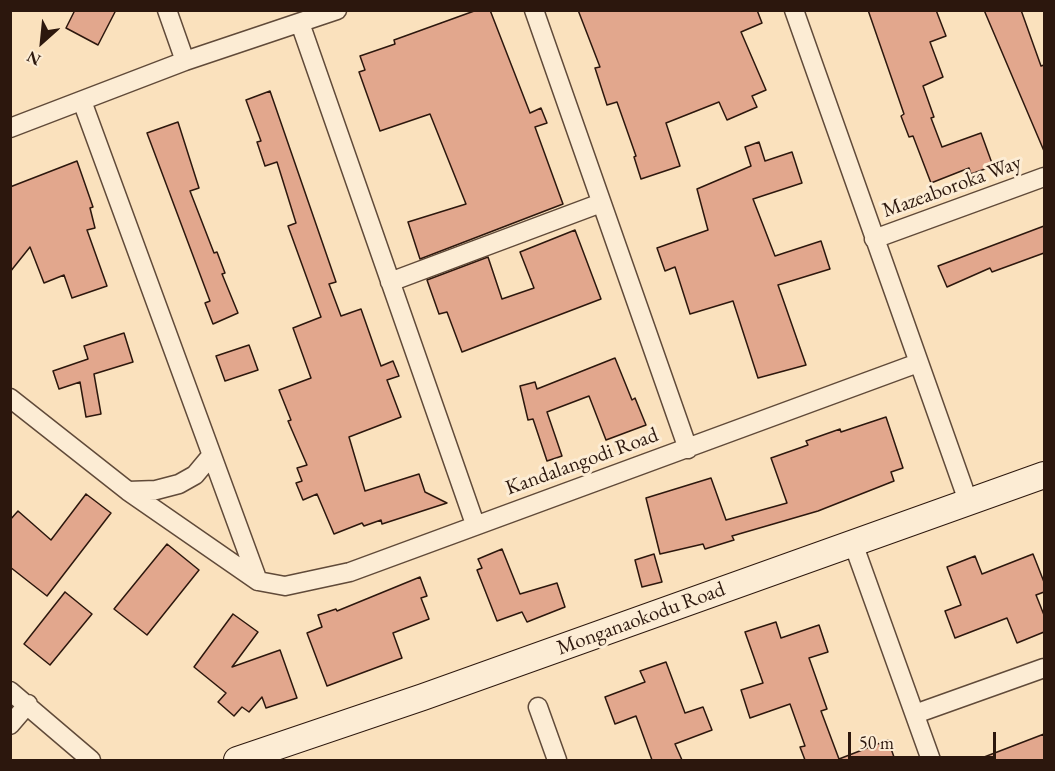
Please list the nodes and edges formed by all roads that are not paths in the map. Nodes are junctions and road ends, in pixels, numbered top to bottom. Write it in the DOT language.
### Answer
graph roads {
  1 [pos="167,10"];
  2 [pos="337,10"];
  3 [pos="534,10"];
  4 [pos="794,10"];
  5 [pos="300,24"];
  6 [pos="185,61"];
  7 [pos="82,101"];
  8 [pos="10,128"];
  9 [pos="1044,177"];
  10 [pos="601,203"];
  11 [pos="874,239"];
  12 [pos="390,282"];
  13 [pos="918,363"];
  14 [pos="10,398"];
  15 [pos="688,449"];
  16 [pos="210,458"];
  17 [pos="1044,475"];
  18 [pos="128,490"];
  19 [pos="968,501"];
  20 [pos="475,524"];
  21 [pos="853,543"];
  22 [pos="258,580"];
  23 [pos="1044,668"];
  24 [pos="10,690"];
  25 [pos="28,704"];
  26 [pos="538,706"];
  27 [pos="915,714"];
  28 [pos="10,725"];
  29 [pos="91,760"];
  30 [pos="237,760"];
  31 [pos="557,760"];
  32 [pos="931,760"];
  1 -- 6 [label="street"];
  2 -- 5 [label="street"];
  3 -- 10 [label="street"];
  4 -- 11 [label="street"];
  5 -- 6 [label="street"];
  5 -- 12 [label="street"];
  6 -- 7 [label="street"];
  7 -- 8 [label="street"];
  7 -- 16 [label="street"];
  9 -- 11 [label="street, Mazeaboroka Way"];
  10 -- 12 [label="street"];
  10 -- 15 [label="street"];
  11 -- 13 [label="street"];
  12 -- 20 [label="street"];
  13 -- 15 [label="street, Kandalangodi Road"];
  13 -- 19 [label="street"];
  14 -- 18 [label="street"];
  15 -- 20 [label="street, Kandalangodi Road"];
  16 -- 18 [label="street"];
  16 -- 22 [label="street"];
  17 -- 19 [label="street, Monganaokodu Road"];
  18 -- 22 [label="street"];
  19 -- 21 [label="street, Monganaokodu Road"];
  20 -- 22 [label="street, Kandalangodi Road"];
  21 -- 27 [label="street"];
  21 -- 30 [label="street, Monganaokodu Road"];
  23 -- 27 [label="street"];
  24 -- 25 [label="street"];
  25 -- 28 [label="street"];
  25 -- 29 [label="street"];
  26 -- 31 [label="street"];
  27 -- 32 [label="street"];
}
